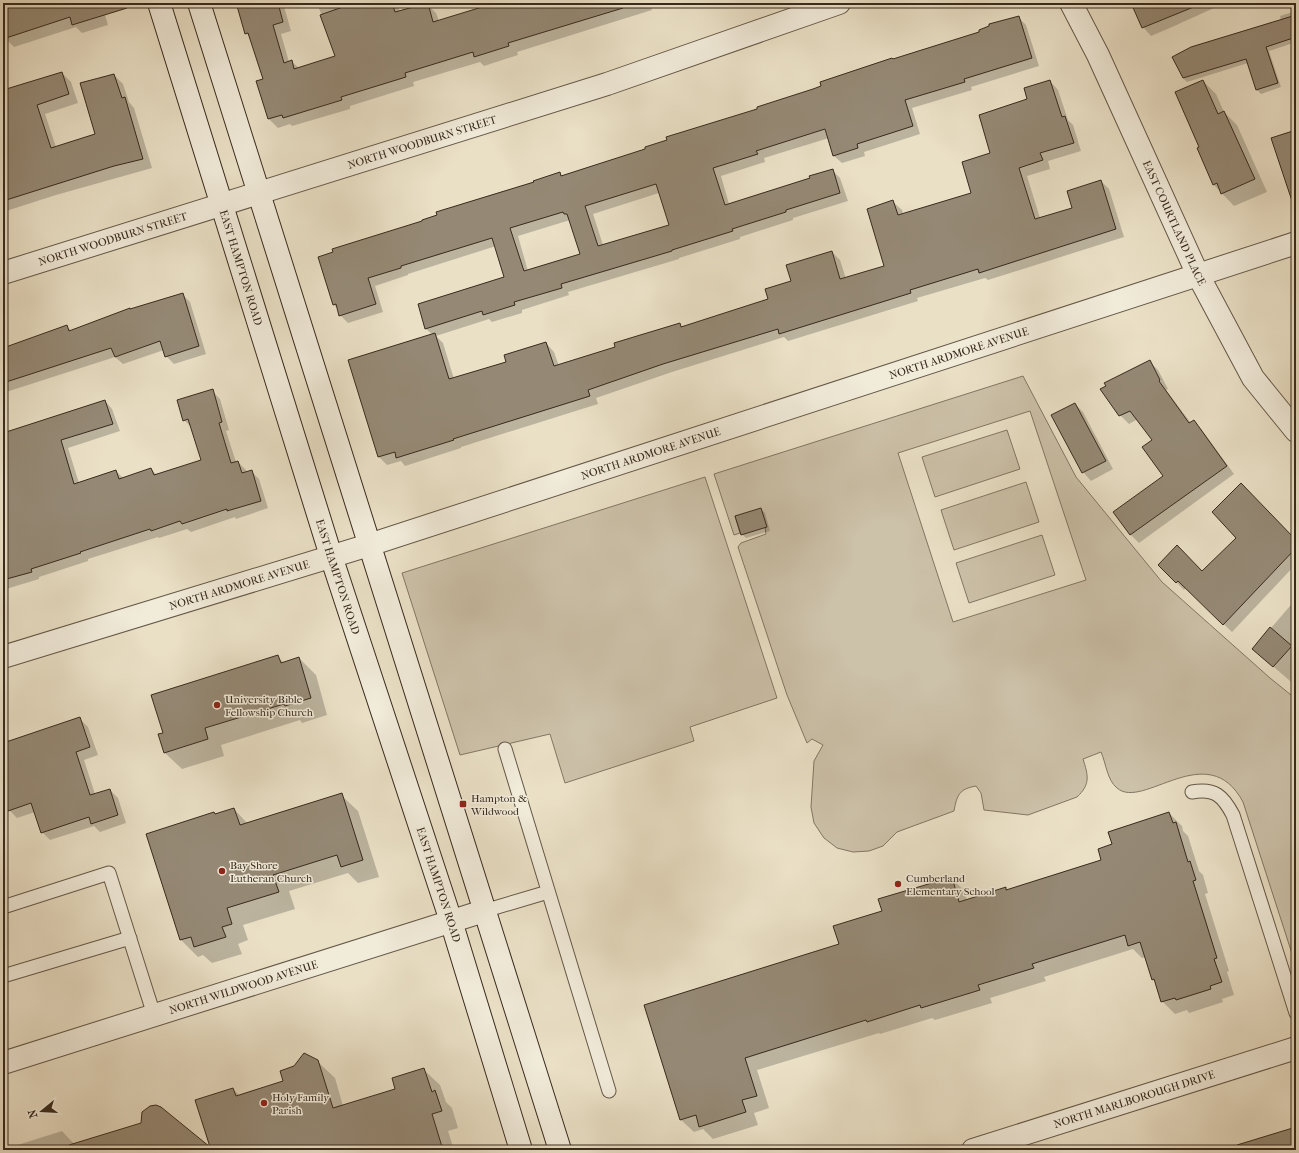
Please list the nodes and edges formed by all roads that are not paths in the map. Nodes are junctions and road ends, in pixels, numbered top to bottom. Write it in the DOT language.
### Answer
graph roads {
  1 [pos="159,3"];
  2 [pos="199,3"];
  3 [pos="839,3"];
  4 [pos="1071,3"];
  5 [pos="258,194"];
  6 [pos="222,205"];
  7 [pos="1296,244"];
  8 [pos="3,273"];
  9 [pos="1198,275"];
  10 [pos="1296,431"];
  11 [pos="369,545"];
  12 [pos="331,556"];
  13 [pos="3,657"];
  14 [pos="505,749"];
  15 [pos="1192,792"];
  16 [pos="548,892"];
  17 [pos="3,907"];
  18 [pos="484,911"];
  19 [pos="451,921"];
  20 [pos="130,938"];
  21 [pos="3,976"];
  22 [pos="1296,1012"];
  23 [pos="154,1015"];
  24 [pos="1296,1048"];
  25 [pos="3,1063"];
  26 [pos="609,1091"];
  27 [pos="521,1150"];
  28 [pos="560,1150"];
  29 [pos="973,1150"];
  1 -- 6 [label="street, EAST HAMPTON ROAD"];
  2 -- 5 [label="street"];
  3 -- 5 [label="street, NORTH WOODBURN STREET"];
  4 -- 9 [label="street, EAST COURTLAND PLACE"];
  5 -- 6 [label="street, NORTH WOODBURN STREET"];
  5 -- 11 [label="street"];
  6 -- 8 [label="street, NORTH WOODBURN STREET"];
  6 -- 12 [label="street, EAST HAMPTON ROAD"];
  7 -- 9 [label="street, NORTH ARDMORE AVENUE"];
  9 -- 10 [label="street, EAST COURTLAND PLACE"];
  9 -- 11 [label="street, NORTH ARDMORE AVENUE"];
  11 -- 12 [label="street, NORTH ARDMORE AVENUE"];
  11 -- 18 [label="street"];
  12 -- 13 [label="street, NORTH ARDMORE AVENUE"];
  12 -- 19 [label="street, EAST HAMPTON ROAD"];
  14 -- 16 [label="lane"];
  15 -- 22 [label="lane"];
  16 -- 18 [label="lane"];
  16 -- 26 [label="lane"];
  17 -- 20 [label="lane"];
  18 -- 19 [label="street, NORTH WILDWOOD AVENUE"];
  18 -- 28 [label="street"];
  19 -- 23 [label="street, NORTH WILDWOOD AVENUE"];
  19 -- 27 [label="street, EAST HAMPTON ROAD"];
  20 -- 21 [label="lane"];
  20 -- 23 [label="lane"];
  23 -- 25 [label="street, NORTH WILDWOOD AVENUE"];
  24 -- 29 [label="street, NORTH MARLBOROUGH DRIVE"];
}
